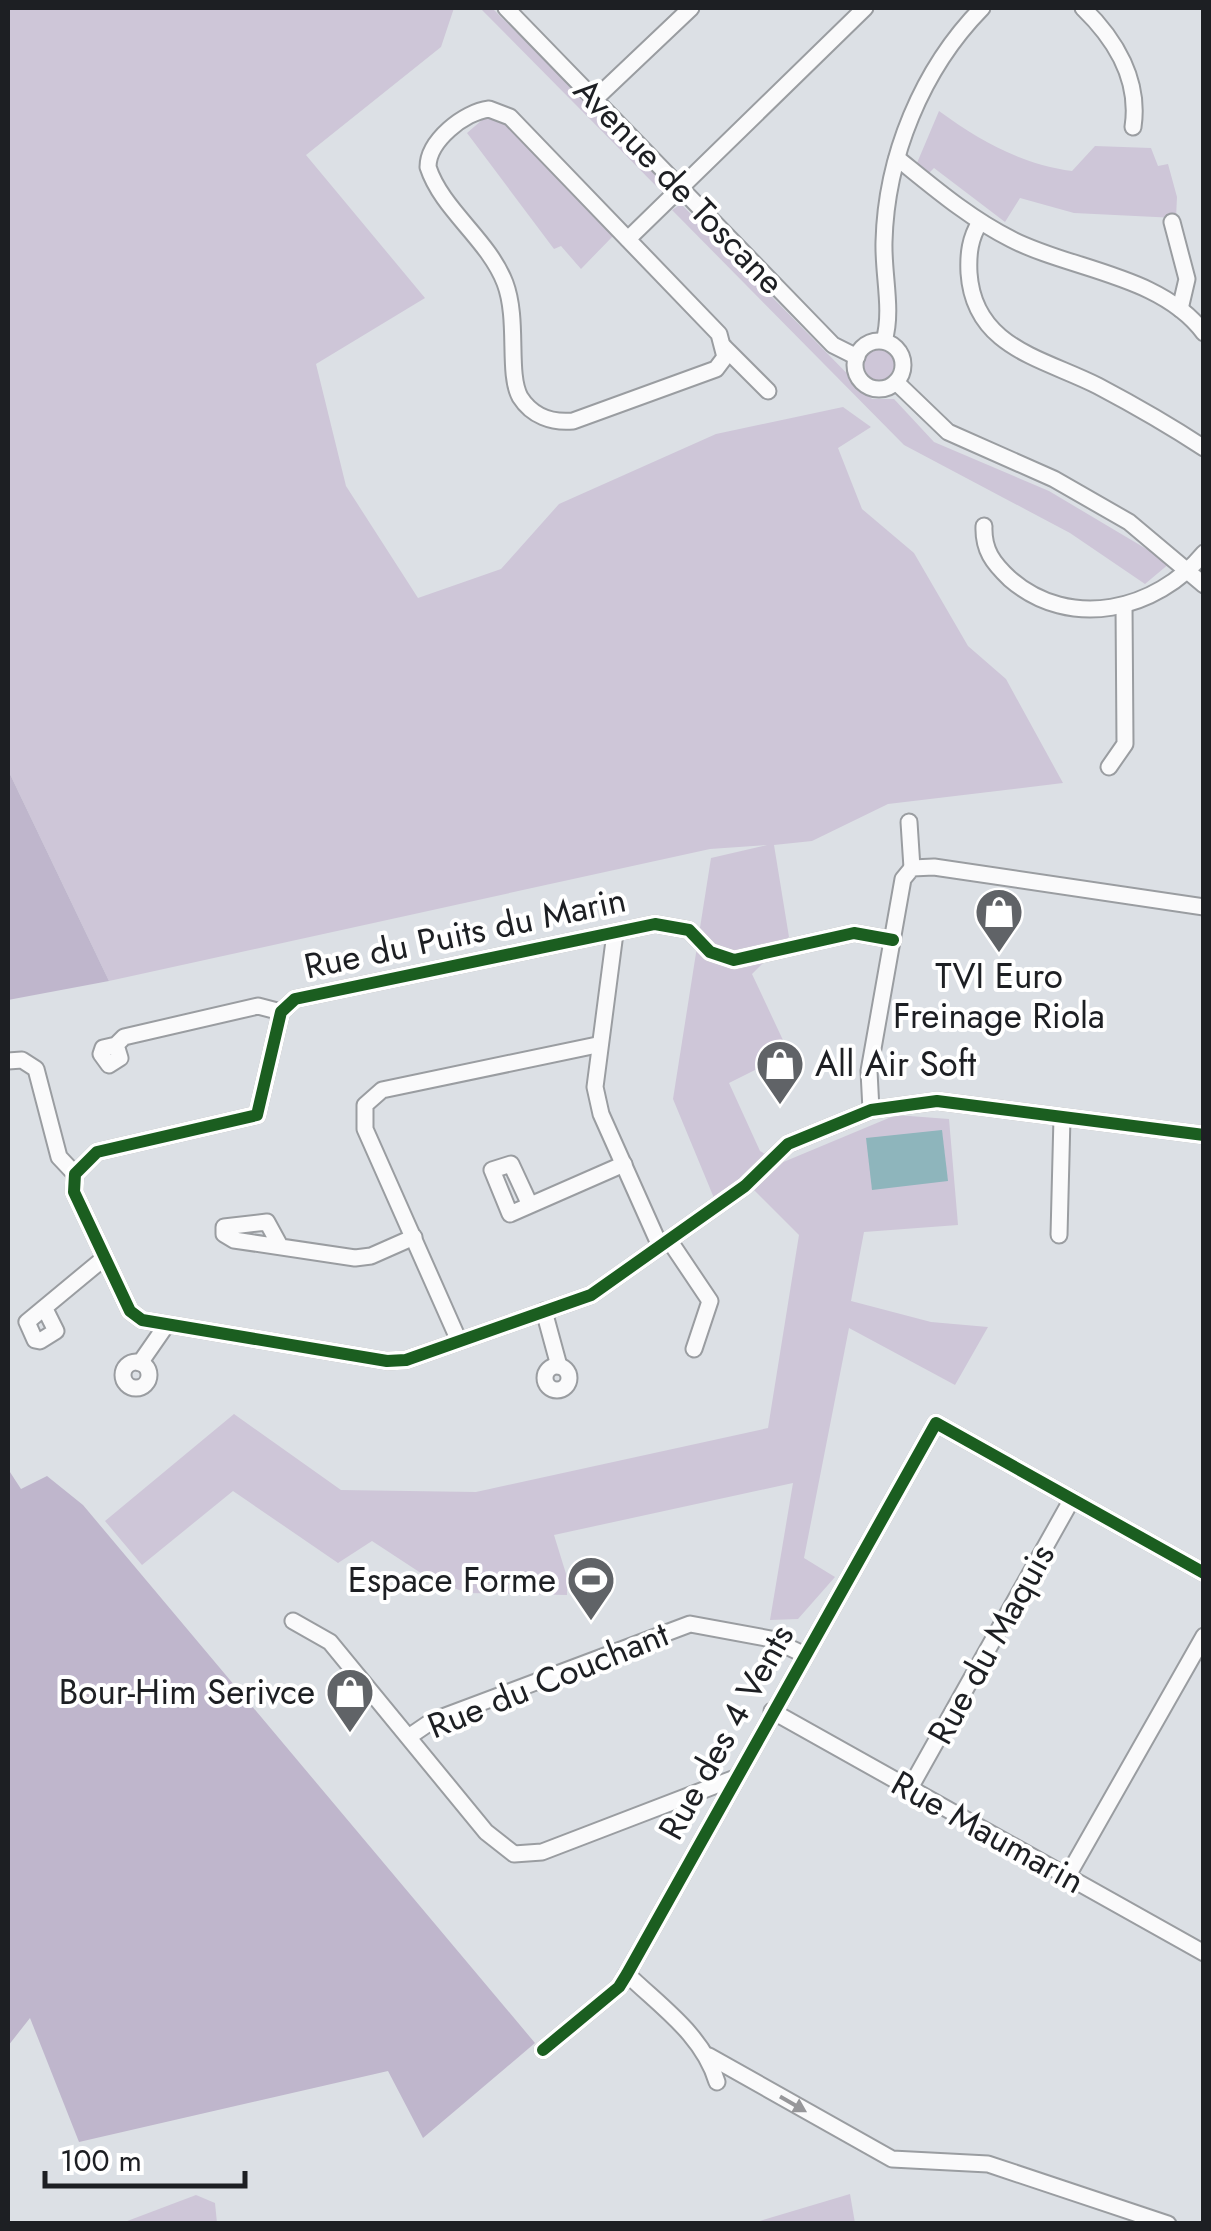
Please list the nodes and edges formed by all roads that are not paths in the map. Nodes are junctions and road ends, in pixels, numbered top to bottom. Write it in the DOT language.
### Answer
graph roads {
  1 [pos="691,8"];
  2 [pos="865,8"];
  3 [pos="982,8"];
  4 [pos="1084,8"];
  5 [pos="511,9"];
  6 [pos="595,100"];
  7 [pos="1133,127"];
  8 [pos="897,158"];
  9 [pos="681,188"];
  10 [pos="980,222"];
  11 [pos="1172,222"];
  12 [pos="628,239"];
  13 [pos="1180,310"];
  14 [pos="1204,334"];
  15 [pos="884,342"];
  16 [pos="724,347"];
  17 [pos="857,357"];
  18 [pos="896,382"];
  19 [pos="768,391"];
  20 [pos="1204,448"];
  21 [pos="984,526"];
  22 [pos="1204,552"];
  23 [pos="1188,570"];
  24 [pos="1204,585"];
  25 [pos="1124,606"];
  26 [pos="1110,766"];
  27 [pos="909,822"];
  28 [pos="912,868"];
  29 [pos="1204,907"];
  30 [pos="615,932"];
  31 [pos="893,940"];
  32 [pos="281,1012"];
  33 [pos="598,1045"];
  34 [pos="116,1046"];
  35 [pos="8,1061"];
  36 [pos="871,1110"];
  37 [pos="1062,1117"];
  38 [pos="1204,1135"];
  39 [pos="624,1164"];
  40 [pos="75,1174"];
  41 [pos="530,1205"];
  42 [pos="1060,1235"];
  43 [pos="414,1237"];
  44 [pos="665,1243"];
  45 [pos="280,1244"];
  46 [pos="103,1258"];
  47 [pos="45,1310"];
  48 [pos="544,1312"];
  49 [pos="164,1327"];
  50 [pos="459,1341"];
  51 [pos="694,1350"];
  52 [pos="140,1363"];
  53 [pos="559,1366"];
  54 [pos="1072,1499"];
  55 [pos="1204,1573"];
  56 [pos="292,1621"];
  57 [pos="1204,1636"];
  58 [pos="802,1654"];
  59 [pos="772,1711"];
  60 [pos="410,1736"];
  61 [pos="734,1778"];
  62 [pos="910,1788"];
  63 [pos="1067,1877"];
  64 [pos="1204,1953"];
  65 [pos="627,1974"];
  66 [pos="543,2050"];
  67 [pos="709,2056"];
  68 [pos="716,2082"];
  69 [pos="1168,2224"];
  1 -- 6 [label="street"];
  2 -- 9 [label="street"];
  3 -- 8 [label="street"];
  4 -- 7 [label="street"];
  5 -- 6 [label="street, Avenue de Toscane"];
  6 -- 9 [label="street, Avenue de Toscane"];
  8 -- 10 [label="street"];
  8 -- 15 [label="street"];
  9 -- 12 [label="street"];
  9 -- 17 [label="street, Avenue de Toscane"];
  10 -- 13 [label="street"];
  10 -- 20 [label="street"];
  11 -- 13 [label="street"];
  12 -- 16 [label="street"];
  12 -- 16 [label="street"];
  13 -- 14 [label="street"];
  15 -- 17 [label="street"];
  15 -- 18 [label="street"];
  16 -- 19 [label="street"];
  17 -- 18 [label="street"];
  18 -- 23 [label="street"];
  21 -- 25 [label="street"];
  22 -- 23 [label="street"];
  23 -- 24 [label="street"];
  23 -- 25 [label="street"];
  25 -- 26 [label="street"];
  27 -- 28 [label="street"];
  28 -- 29 [label="street"];
  28 -- 31 [label="street"];
  30 -- 31 [label="street, Rue du Puits du Marin"];
  30 -- 32 [label="street, Rue du Puits du Marin"];
  30 -- 33 [label="street"];
  31 -- 36 [label="street"];
  32 -- 34 [label="street"];
  32 -- 40 [label="street, Rue du Puits du Marin"];
  33 -- 39 [label="street"];
  33 -- 43 [label="street"];
  35 -- 40 [label="street"];
  36 -- 37 [label="street"];
  36 -- 44 [label="street"];
  37 -- 38 [label="street"];
  37 -- 42 [label="street"];
  39 -- 41 [label="street"];
  39 -- 44 [label="street"];
  40 -- 46 [label="street"];
  43 -- 45 [label="street"];
  43 -- 50 [label="street"];
  44 -- 48 [label="street"];
  44 -- 51 [label="street"];
  46 -- 47 [label="street"];
  46 -- 49 [label="street"];
  48 -- 50 [label="street"];
  48 -- 53 [label="street"];
  49 -- 50 [label="street"];
  49 -- 52 [label="street"];
  54 -- 55 [label="street"];
  54 -- 58 [label="street, Rue des 4 Vents"];
  54 -- 62 [label="street, Rue du Maquis"];
  56 -- 60 [label="street"];
  57 -- 63 [label="street"];
  58 -- 59 [label="street, Rue des 4 Vents"];
  58 -- 60 [label="street, Rue du Couchant"];
  59 -- 61 [label="street, Rue des 4 Vents"];
  59 -- 62 [label="street, Rue Maumarin"];
  60 -- 61 [label="street"];
  61 -- 65 [label="street, Rue des 4 Vents"];
  62 -- 63 [label="street, Rue Maumarin"];
  63 -- 64 [label="street, Rue Maumarin"];
  65 -- 66 [label="street, Rue des 4 Vents"];
  65 -- 67 [label="street"];
  67 -- 68 [label="street"];
  67 -- 69 [label="street, one-way"];
}
